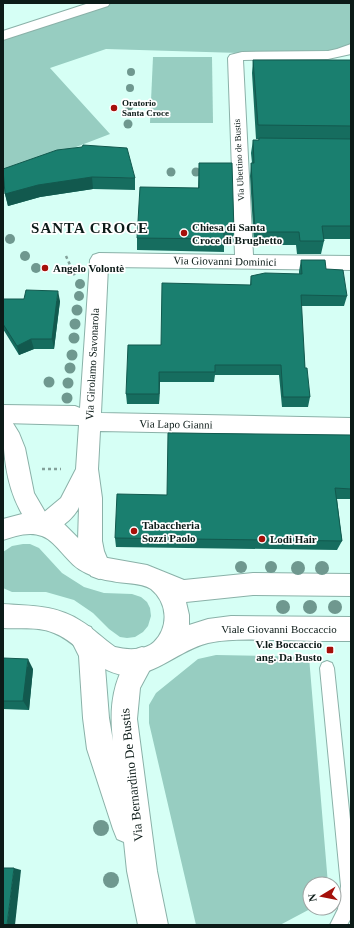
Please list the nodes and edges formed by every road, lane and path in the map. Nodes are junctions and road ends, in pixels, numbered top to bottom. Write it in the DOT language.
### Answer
graph roads {
  1 [pos="103,3"];
  2 [pos="3,36"];
  3 [pos="351,48"];
  4 [pos="66,256"];
  5 [pos="98,260"];
  6 [pos="244,261"];
  7 [pos="351,263"];
  8 [pos="75,276"];
  9 [pos="3,414"];
  10 [pos="89,420"];
  11 [pos="3,426"];
  12 [pos="351,427"];
  13 [pos="41,469"];
  14 [pos="62,469"];
  15 [pos="87,469"];
  16 [pos="42,525"];
  17 [pos="3,530"];
  18 [pos="99,568"];
  19 [pos="159,581"];
  20 [pos="351,585"];
  21 [pos="3,616"];
  22 [pos="351,629"];
  23 [pos="82,636"];
  24 [pos="152,655"];
  25 [pos="327,668"];
  26 [pos="142,871"];
  27 [pos="153,925"];
  28 [pos="338,925"];
  1 -- 2 [label="street"];
  3 -- 6 [label="street, Via Ubertino de Bustis"];
  4 -- 8 [label="path"];
  5 -- 6 [label="street, Via Giovanni Dominici"];
  5 -- 10 [label="street, Via Girolamo Savonarola"];
  6 -- 7 [label="street, Via Giovanni Dominici"];
  9 -- 10 [label="street, Via Lapo Gianni"];
  10 -- 12 [label="street, Via Lapo Gianni"];
  10 -- 15 [label="street, Via Girolamo Savonarola"];
  11 -- 16 [label="street"];
  13 -- 14 [label="path"];
  15 -- 16 [label="street, Via Girolamo Savonarola"];
  15 -- 18 [label="street, Via Girolamo Savonarola"];
  16 -- 17 [label="street"];
  16 -- 18 [label="street"];
  18 -- 19 [label="street"];
  19 -- 20 [label="street"];
  19 -- 24 [label="street"];
  21 -- 23 [label="street, Viale Giovanni Boccaccio"];
  22 -- 24 [label="street, Viale Giovanni Boccaccio"];
  23 -- 24 [label="street, Viale Giovanni Boccaccio"];
  23 -- 26 [label="street, Via Bernardino De Bustis"];
  24 -- 26 [label="street, Via Bernardino De Bustis"];
  25 -- 28 [label="lane"];
  26 -- 27 [label="street, Via Bernardino De Bustis"];
}
